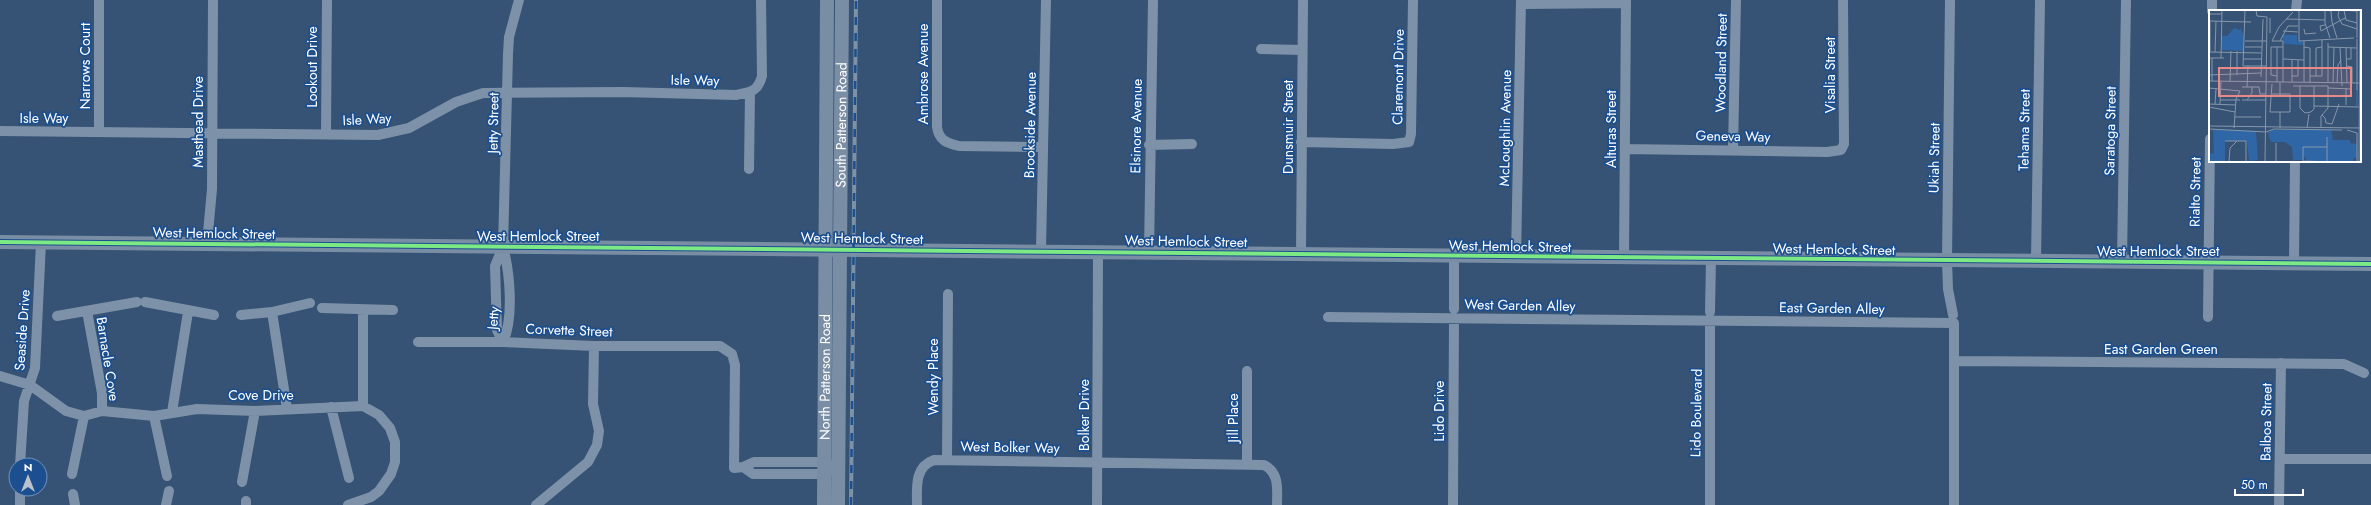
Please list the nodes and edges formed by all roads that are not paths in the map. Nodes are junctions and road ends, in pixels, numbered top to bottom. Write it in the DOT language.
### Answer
graph roads {
  1 [pos="99,0"];
  2 [pos="213,0"];
  3 [pos="327,0"];
  4 [pos="519,0"];
  5 [pos="761,0"];
  6 [pos="827,0"];
  7 [pos="842,0"];
  8 [pos="938,0"];
  9 [pos="1046,0"];
  10 [pos="1153,0"];
  11 [pos="1303,0"];
  12 [pos="1413,0"];
  13 [pos="1736,0"];
  14 [pos="1843,0"];
  15 [pos="1950,0"];
  16 [pos="2040,0"];
  17 [pos="2126,0"];
  18 [pos="2297,0"];
  19 [pos="1626,1"];
  20 [pos="1521,2"];
  21 [pos="2296,10"];
  22 [pos="1261,49"];
  23 [pos="1302,50"];
  24 [pos="508,92"];
  25 [pos="750,92"];
  26 [pos="0,131"];
  27 [pos="99,132"];
  28 [pos="212,133"];
  29 [pos="326,134"];
  30 [pos="1301,142"];
  31 [pos="1192,144"];
  32 [pos="1149,145"];
  33 [pos="1044,147"];
  34 [pos="1625,150"];
  35 [pos="1733,150"];
  36 [pos="1841,150"];
  37 [pos="2210,162"];
  38 [pos="2295,162"];
  39 [pos="749,169"];
  40 [pos="0,242"];
  41 [pos="41,243"];
  42 [pos="206,244"];
  43 [pos="503,247"];
  44 [pos="825,249"];
  45 [pos="840,250"];
  46 [pos="1041,251"];
  47 [pos="1098,251"];
  48 [pos="1149,252"];
  49 [pos="1301,254"];
  50 [pos="1454,256"];
  51 [pos="1516,257"];
  52 [pos="1624,258"];
  53 [pos="1710,258"];
  54 [pos="1947,261"];
  55 [pos="2036,261"];
  56 [pos="2122,262"];
  57 [pos="2208,263"];
  58 [pos="2294,264"];
  59 [pos="2371,264"];
  60 [pos="948,294"];
  61 [pos="310,303"];
  62 [pos="322,308"];
  63 [pos="393,310"];
  64 [pos="86,311"];
  65 [pos="363,311"];
  66 [pos="188,312"];
  67 [pos="272,312"];
  68 [pos="1454,314"];
  69 [pos="214,315"];
  70 [pos="241,315"];
  71 [pos="57,316"];
  72 [pos="1710,316"];
  73 [pos="1328,317"];
  74 [pos="2208,317"];
  75 [pos="1954,319"];
  76 [pos="418,342"];
  77 [pos="503,342"];
  78 [pos="594,346"];
  79 [pos="1955,361"];
  80 [pos="2281,363"];
  81 [pos="1247,371"];
  82 [pos="2364,373"];
  83 [pos="0,376"];
  84 [pos="30,385"];
  85 [pos="363,406"];
  86 [pos="331,407"];
  87 [pos="287,409"];
  88 [pos="102,411"];
  89 [pos="255,411"];
  90 [pos="172,412"];
  91 [pos="84,416"];
  92 [pos="154,416"];
  93 [pos="20,457"];
  94 [pos="2280,459"];
  95 [pos="2371,459"];
  96 [pos="947,460"];
  97 [pos="1097,462"];
  98 [pos="1248,464"];
  99 [pos="824,468"];
  100 [pos="838,469"];
  101 [pos="72,474"];
  102 [pos="166,476"];
  103 [pos="349,478"];
  104 [pos="242,482"];
  105 [pos="169,491"];
  106 [pos="73,494"];
  107 [pos="75,505"];
  108 [pos="166,505"];
  109 [pos="348,505"];
  110 [pos="536,505"];
  111 [pos="824,505"];
  112 [pos="838,505"];
  113 [pos="917,505"];
  114 [pos="1097,505"];
  115 [pos="1277,505"];
  116 [pos="1453,505"];
  117 [pos="1710,505"];
  118 [pos="1954,505"];
  119 [pos="2279,505"];
  1 -- 27 [label="street, Narrows Court"];
  2 -- 28 [label="street, Masthead Drive"];
  3 -- 29 [label="street, Lookout Drive"];
  4 -- 24 [label="street, Jetty Street"];
  5 -- 25 [label="street"];
  6 -- 44 [label="street, South Patterson Road"];
  7 -- 45 [label="street, South Patterson Road"];
  8 -- 33 [label="street, Ambrose Avenue"];
  9 -- 33 [label="street, Brookside Avenue"];
  10 -- 32 [label="street, Elsinore Avenue"];
  11 -- 23 [label="street, Dunsmuir Street"];
  12 -- 30 [label="street, Claremont Drive"];
  13 -- 35 [label="street, Woodland Street"];
  14 -- 36 [label="street, Visalia Street"];
  15 -- 54 [label="street, Ukiah Street"];
  16 -- 55 [label="street, Tehama Street"];
  17 -- 56 [label="street, Saratoga Street"];
  18 -- 21 [label="street"];
  19 -- 20 [label="street"];
  19 -- 34 [label="street, Alturas Street"];
  20 -- 51 [label="street, McLoughlin Avenue"];
  22 -- 23 [label="street"];
  23 -- 30 [label="street, Dunsmuir Street"];
  24 -- 25 [label="street, Isle Way"];
  24 -- 29 [label="street, Isle Way"];
  24 -- 43 [label="street, Jetty Street"];
  25 -- 39 [label="street"];
  26 -- 27 [label="street, Isle Way"];
  27 -- 28 [label="street, Isle Way"];
  28 -- 29 [label="street, Isle Way"];
  28 -- 42 [label="street, Masthead Drive"];
  30 -- 49 [label="street, Dunsmuir Street"];
  31 -- 32 [label="street"];
  32 -- 48 [label="street, Elsinore Avenue"];
  33 -- 46 [label="street, Brookside Avenue"];
  34 -- 35 [label="street, Geneva Way"];
  34 -- 52 [label="street, Alturas Street"];
  35 -- 36 [label="street, Geneva Way"];
  37 -- 57 [label="street, Rialto Street"];
  38 -- 58 [label="street"];
  40 -- 41 [label="street, West Hemlock Street"];
  41 -- 42 [label="street, West Hemlock Street"];
  41 -- 84 [label="street, Seaside Drive"];
  42 -- 43 [label="street, West Hemlock Street"];
  43 -- 44 [label="street, West Hemlock Street"];
  43 -- 77 [label="street, Jetty"];
  44 -- 45 [label="street, West Hemlock Street"];
  44 -- 99 [label="street, North Patterson Road"];
  45 -- 46 [label="street, West Hemlock Street"];
  45 -- 100 [label="street, North Patterson Road"];
  46 -- 47 [label="street, West Hemlock Street"];
  47 -- 48 [label="street, West Hemlock Street"];
  47 -- 97 [label="street, Bolker Drive"];
  48 -- 49 [label="street, West Hemlock Street"];
  49 -- 50 [label="street, West Hemlock Street"];
  50 -- 51 [label="street, West Hemlock Street"];
  50 -- 68 [label="street, Lido Drive"];
  51 -- 52 [label="street, West Hemlock Street"];
  52 -- 53 [label="street, West Hemlock Street"];
  53 -- 54 [label="street, West Hemlock Street"];
  53 -- 72 [label="street, Lido Boulevard"];
  54 -- 55 [label="street, West Hemlock Street"];
  54 -- 75 [label="street, Ukiah Street"];
  55 -- 56 [label="street, West Hemlock Street"];
  56 -- 57 [label="street, West Hemlock Street"];
  57 -- 58 [label="street, West Hemlock Street"];
  57 -- 74 [label="street, Rialto Street"];
  58 -- 59 [label="street, West Hemlock Street"];
  60 -- 96 [label="street, Wendy Place"];
  61 -- 67 [label="street"];
  62 -- 65 [label="street"];
  63 -- 65 [label="street"];
  64 -- 66 [label="street"];
  64 -- 71 [label="street"];
  64 -- 88 [label="street, Barnacle Cove"];
  65 -- 85 [label="street"];
  66 -- 69 [label="street"];
  66 -- 90 [label="street"];
  67 -- 70 [label="street"];
  67 -- 87 [label="street"];
  68 -- 72 [label="street, West Garden Alley"];
  68 -- 73 [label="street, West Garden Alley"];
  68 -- 116 [label="street, Lido Drive"];
  72 -- 75 [label="street, East Garden Alley"];
  72 -- 117 [label="street, Lido Boulevard"];
  75 -- 79 [label="street, Ukiah Street"];
  76 -- 77 [label="street, Corvette Street"];
  77 -- 78 [label="street, Corvette Street"];
  78 -- 99 [label="street, Corvette Street"];
  78 -- 110 [label="street"];
  79 -- 80 [label="street, East Garden Green"];
  79 -- 118 [label="street, Ukiah Street"];
  80 -- 82 [label="street, East Garden Green"];
  80 -- 94 [label="street, Balboa Street"];
  81 -- 98 [label="street, Jill Place"];
  83 -- 84 [label="street"];
  84 -- 91 [label="street"];
  84 -- 93 [label="street, Seaside Drive"];
  85 -- 86 [label="street, Cove Drive"];
  85 -- 109 [label="street"];
  86 -- 87 [label="street, Cove Drive"];
  86 -- 103 [label="street"];
  87 -- 89 [label="street, Cove Drive"];
  88 -- 91 [label="street, Cove Drive"];
  88 -- 92 [label="street, Cove Drive"];
  89 -- 90 [label="street, Cove Drive"];
  89 -- 104 [label="street"];
  90 -- 92 [label="street, Cove Drive"];
  91 -- 101 [label="street"];
  92 -- 102 [label="street"];
  94 -- 95 [label="street"];
  94 -- 119 [label="street, Balboa Street"];
  96 -- 97 [label="street, West Bolker Way"];
  96 -- 113 [label="street, West Bolker Way"];
  97 -- 98 [label="street, Bolker Drive"];
  97 -- 114 [label="street"];
  98 -- 115 [label="street, Bolker Drive"];
  99 -- 100 [label="street"];
  99 -- 111 [label="street, North Patterson Road"];
  100 -- 112 [label="street, North Patterson Road"];
  105 -- 108 [label="street"];
  106 -- 107 [label="street"];
}
